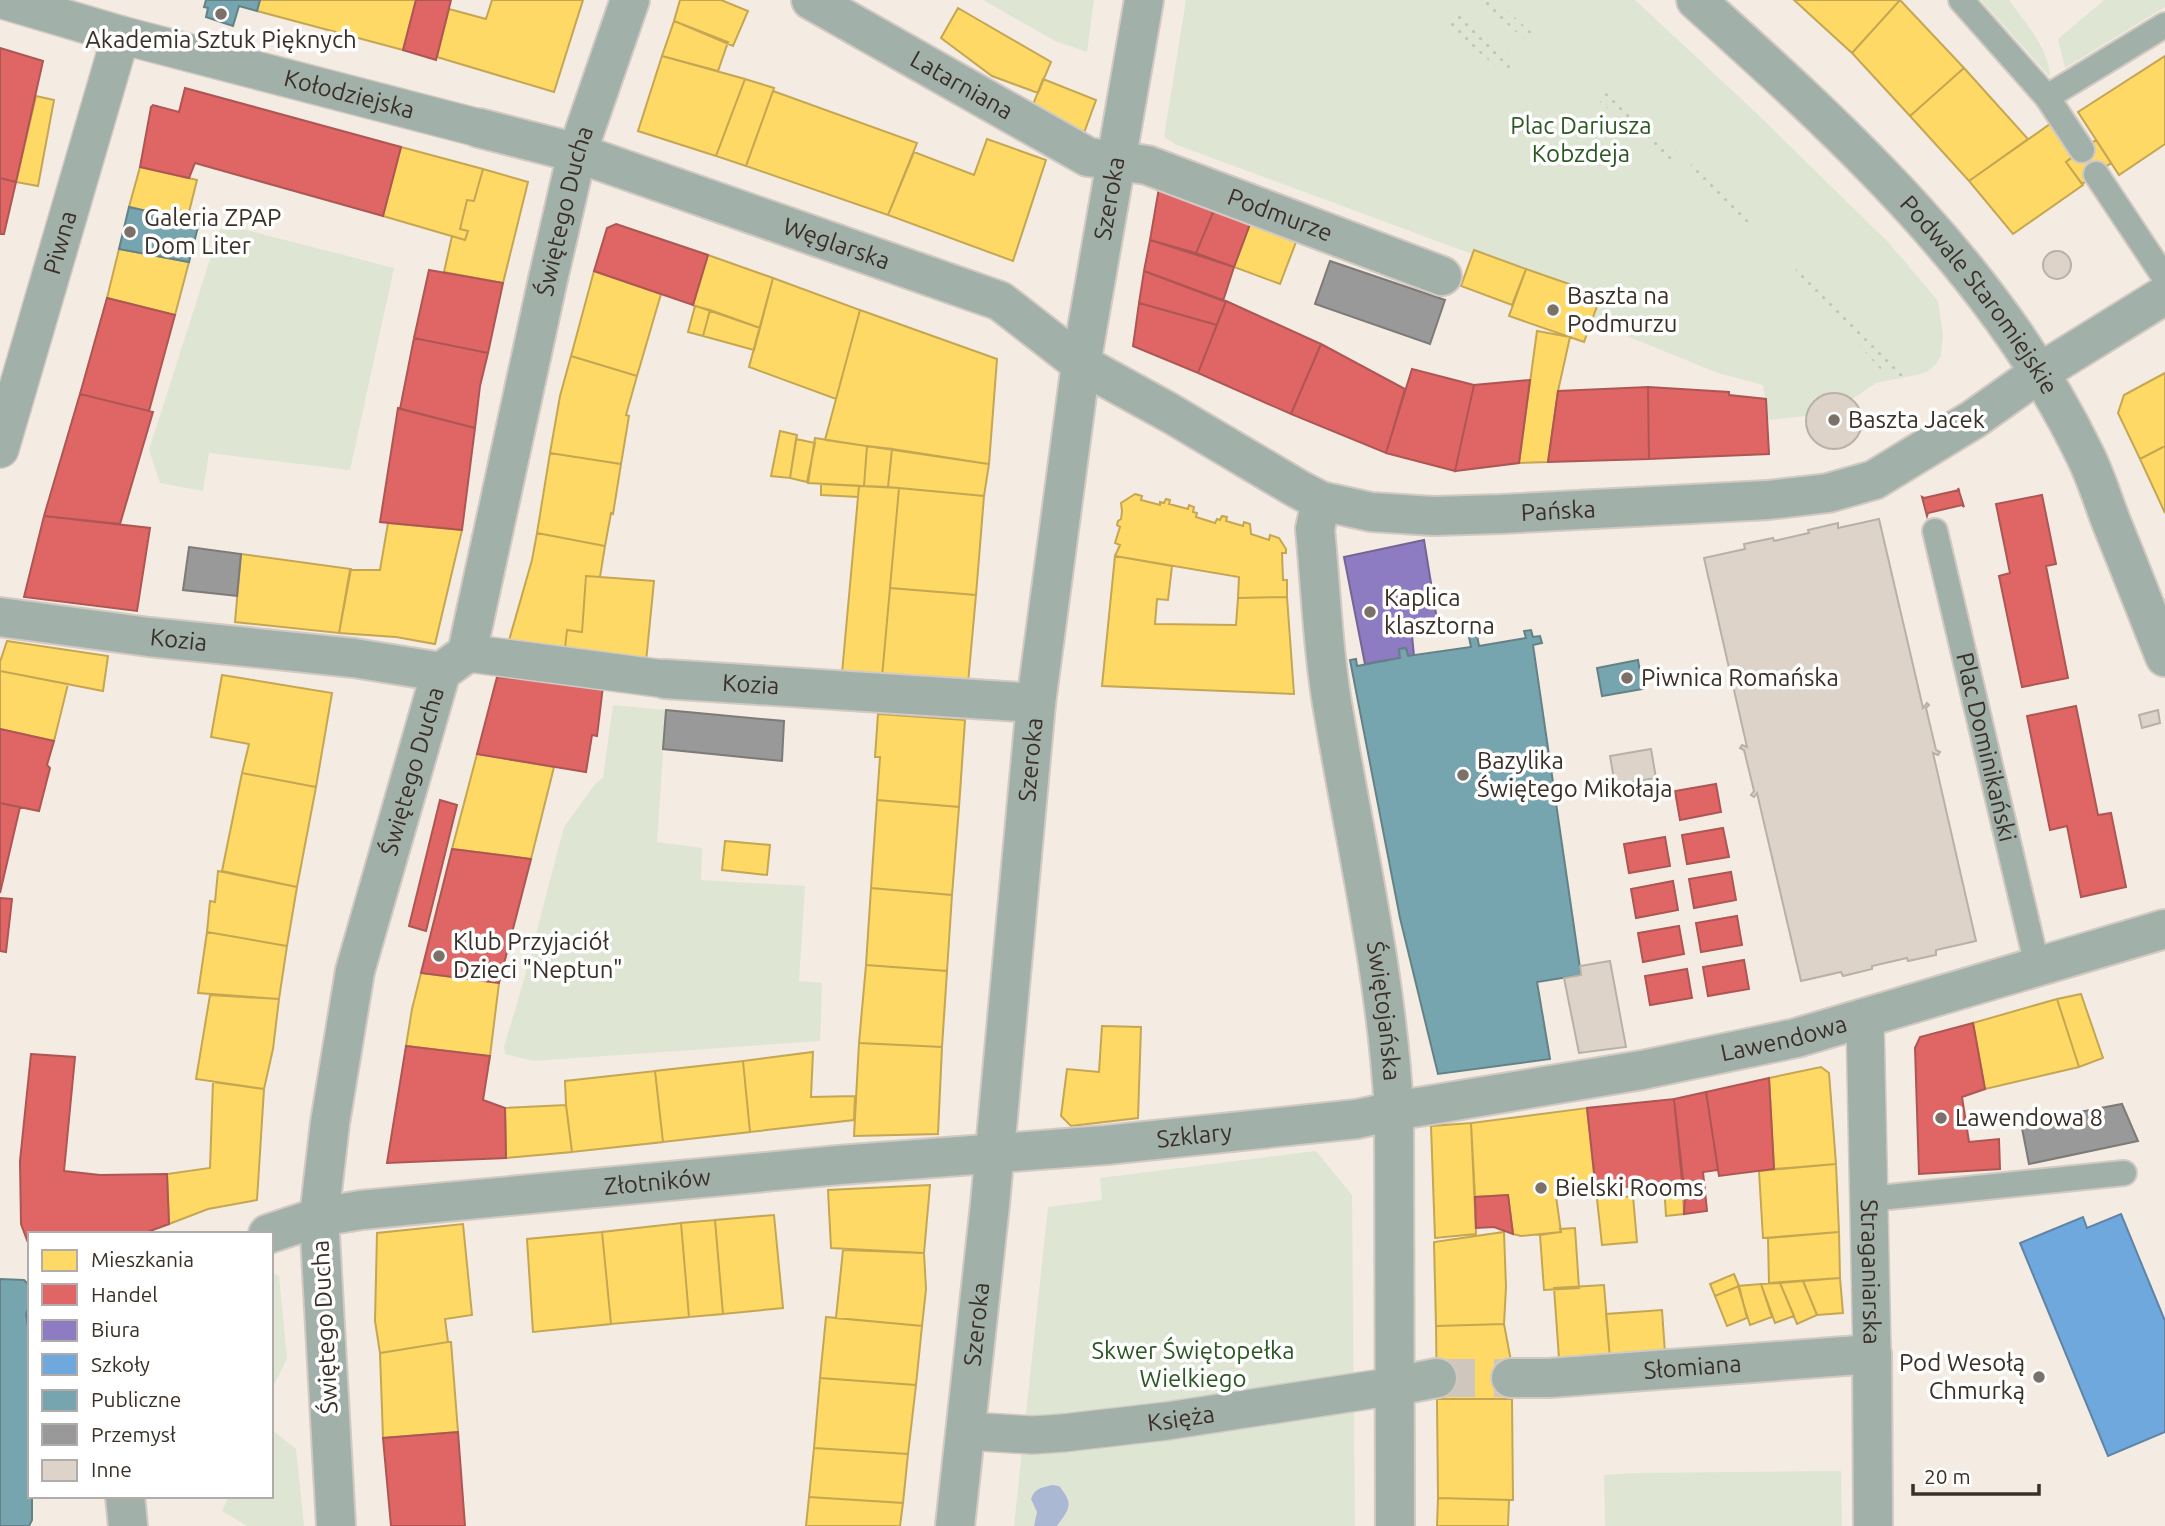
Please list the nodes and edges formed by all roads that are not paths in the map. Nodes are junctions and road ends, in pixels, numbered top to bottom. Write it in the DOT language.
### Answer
graph roads {
  1 [pos="3,0"];
  2 [pos="630,0"];
  3 [pos="811,0"];
  4 [pos="1144,0"];
  5 [pos="1696,0"];
  6 [pos="1961,0"];
  7 [pos="2165,24"];
  8 [pos="121,35"];
  9 [pos="2047,97"];
  10 [pos="479,128"];
  11 [pos="2082,150"];
  12 [pos="577,153"];
  13 [pos="1116,162"];
  14 [pos="2096,174"];
  15 [pos="1442,276"];
  16 [pos="2165,278"];
  17 [pos="2165,295"];
  18 [pos="1081,364"];
  19 [pos="2039,373"];
  20 [pos="0,449"];
  21 [pos="1321,501"];
  22 [pos="1935,531"];
  23 [pos="0,617"];
  24 [pos="2165,657"];
  25 [pos="454,663"];
  26 [pos="665,679"];
  27 [pos="1036,703"];
  28 [pos="2165,929"];
  29 [pos="2037,965"];
  30 [pos="1866,1018"];
  31 [pos="1394,1111"];
  32 [pos="995,1154"];
  33 [pos="2124,1173"];
  34 [pos="1869,1199"];
  35 [pos="318,1217"];
  36 [pos="273,1232"];
  37 [pos="1872,1354"];
  38 [pos="1437,1378"];
  39 [pos="1511,1378"];
  40 [pos="1395,1386"];
  41 [pos="965,1431"];
  42 [pos="125,1498"];
  43 [pos="128,1526"];
  44 [pos="336,1526"];
  45 [pos="955,1526"];
  46 [pos="1395,1526"];
  47 [pos="1873,1526"];
  1 -- 8 [label="street, Kołodziejska"];
  2 -- 12 [label="street, Świętego Ducha"];
  3 -- 13 [label="street, Latarniana"];
  4 -- 13 [label="street, Szeroka"];
  5 -- 19 [label="street, Podwale Staromiejskie"];
  6 -- 9 [label="lane"];
  7 -- 9 [label="lane"];
  8 -- 10 [label="street, Kołodziejska"];
  8 -- 20 [label="street, Piwna"];
  9 -- 11 [label="lane"];
  10 -- 12 [label="street, Kołodziejska"];
  12 -- 18 [label="street, Węglarska"];
  12 -- 25 [label="street, Świętego Ducha"];
  13 -- 15 [label="street, Podmurze"];
  13 -- 18 [label="street, Szeroka"];
  14 -- 16 [label="lane"];
  17 -- 19 [label="street, Pańska"];
  18 -- 21 [label="street, Pańska"];
  18 -- 27 [label="street, Szeroka"];
  19 -- 21 [label="street, Pańska"];
  19 -- 24 [label="street, Podwale Staromiejskie"];
  21 -- 31 [label="street, Świętojańska"];
  22 -- 29 [label="lane, Plac Dominikański"];
  23 -- 25 [label="street, Kozia"];
  25 -- 26 [label="street, Kozia"];
  25 -- 35 [label="street, Świętego Ducha"];
  26 -- 27 [label="street, Kozia"];
  27 -- 32 [label="street, Szeroka"];
  28 -- 29 [label="street, Lawendowa"];
  29 -- 30 [label="street, Lawendowa"];
  30 -- 31 [label="street, Lawendowa"];
  30 -- 34 [label="street, Straganiarska"];
  31 -- 32 [label="street, Szklary"];
  31 -- 40 [label="street, Świętojańska"];
  32 -- 35 [label="street, Złotników"];
  32 -- 41 [label="street, Szeroka"];
  33 -- 34 [label="lane"];
  34 -- 37 [label="street, Straganiarska"];
  35 -- 36 [label="street, Złotników"];
  35 -- 44 [label="street, Świętego Ducha"];
  37 -- 39 [label="street, Słomiana"];
  37 -- 47 [label="street, Straganiarska"];
  38 -- 40 [label="street"];
  40 -- 41 [label="street, Księża"];
  40 -- 46 [label="street, Świętojańska"];
  41 -- 45 [label="street, Szeroka"];
  42 -- 43 [label="street"];
}
